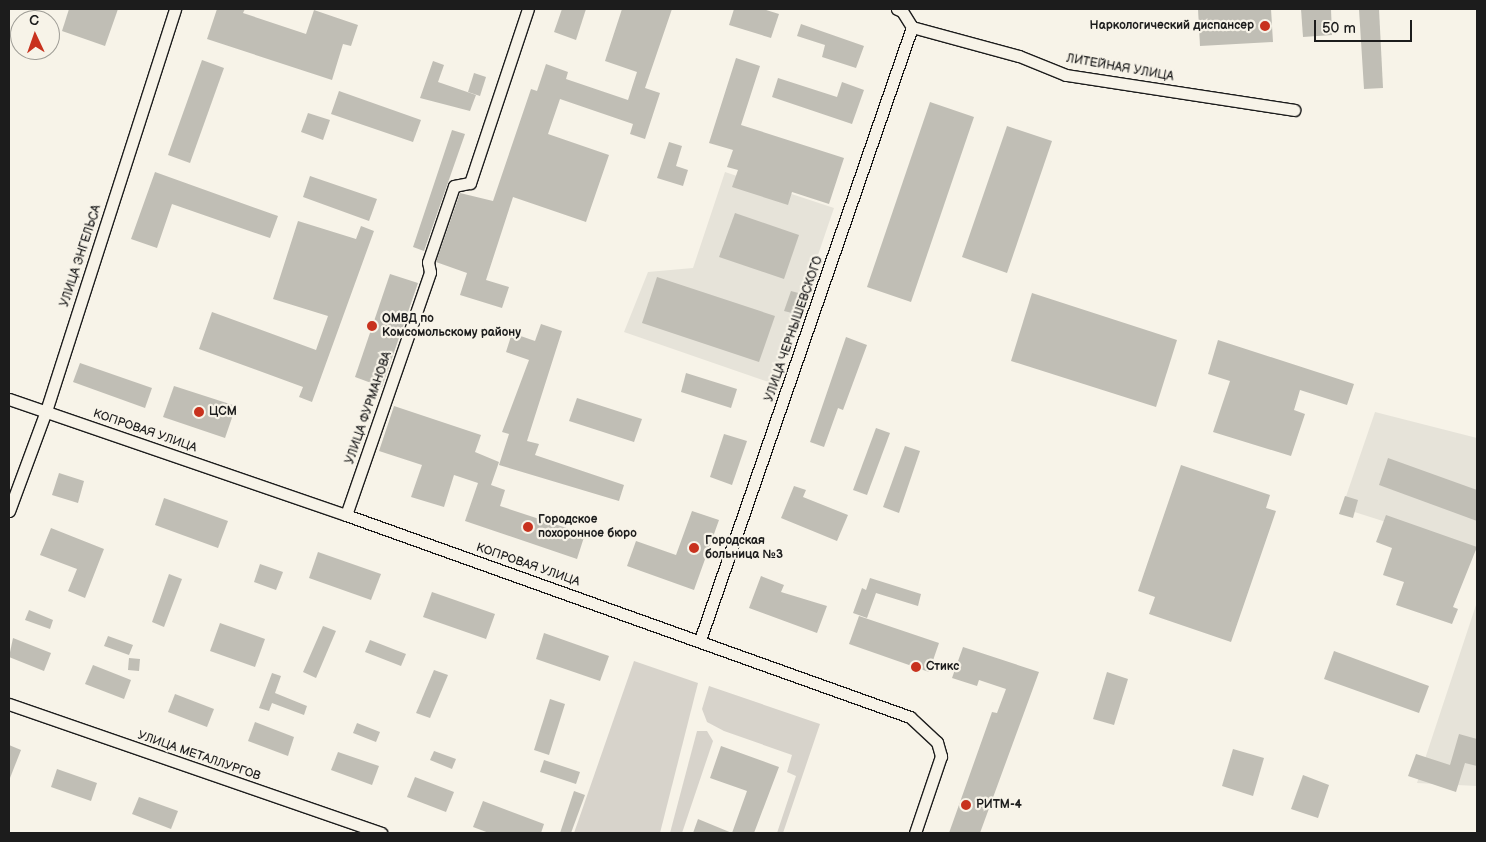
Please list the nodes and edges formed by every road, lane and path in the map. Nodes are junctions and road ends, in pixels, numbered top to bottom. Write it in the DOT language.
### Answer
graph roads {
  1 [pos="175,9"];
  2 [pos="528,9"];
  3 [pos="896,9"];
  4 [pos="912,26"];
  5 [pos="1294,110"];
  6 [pos="9,399"];
  7 [pos="46,411"];
  8 [pos="9,511"];
  9 [pos="346,515"];
  10 [pos="700,640"];
  11 [pos="9,704"];
  12 [pos="381,833"];
  13 [pos="915,833"];
  1 -- 7 [label="street, УЛИЦА ЭНГЕЛЬСА"];
  2 -- 9 [label="street, УЛИЦА ФУРМАНОВА"];
  3 -- 4 [label="street"];
  4 -- 5 [label="street, ЛИТЕЙНАЯ УЛИЦА"];
  4 -- 10 [label="street, УЛИЦА ЧЕРНЫШЕВСКОГО"];
  6 -- 7 [label="street, КОПРОВАЯ УЛИЦА"];
  7 -- 8 [label="street, УЛИЦА ЭНГЕЛЬСА"];
  7 -- 9 [label="street, КОПРОВАЯ УЛИЦА"];
  9 -- 10 [label="street, КОПРОВАЯ УЛИЦА"];
  10 -- 13 [label="street, КОПРОВАЯ УЛИЦА"];
  11 -- 12 [label="street, УЛИЦА МЕТАЛЛУРГОВ"];
}
